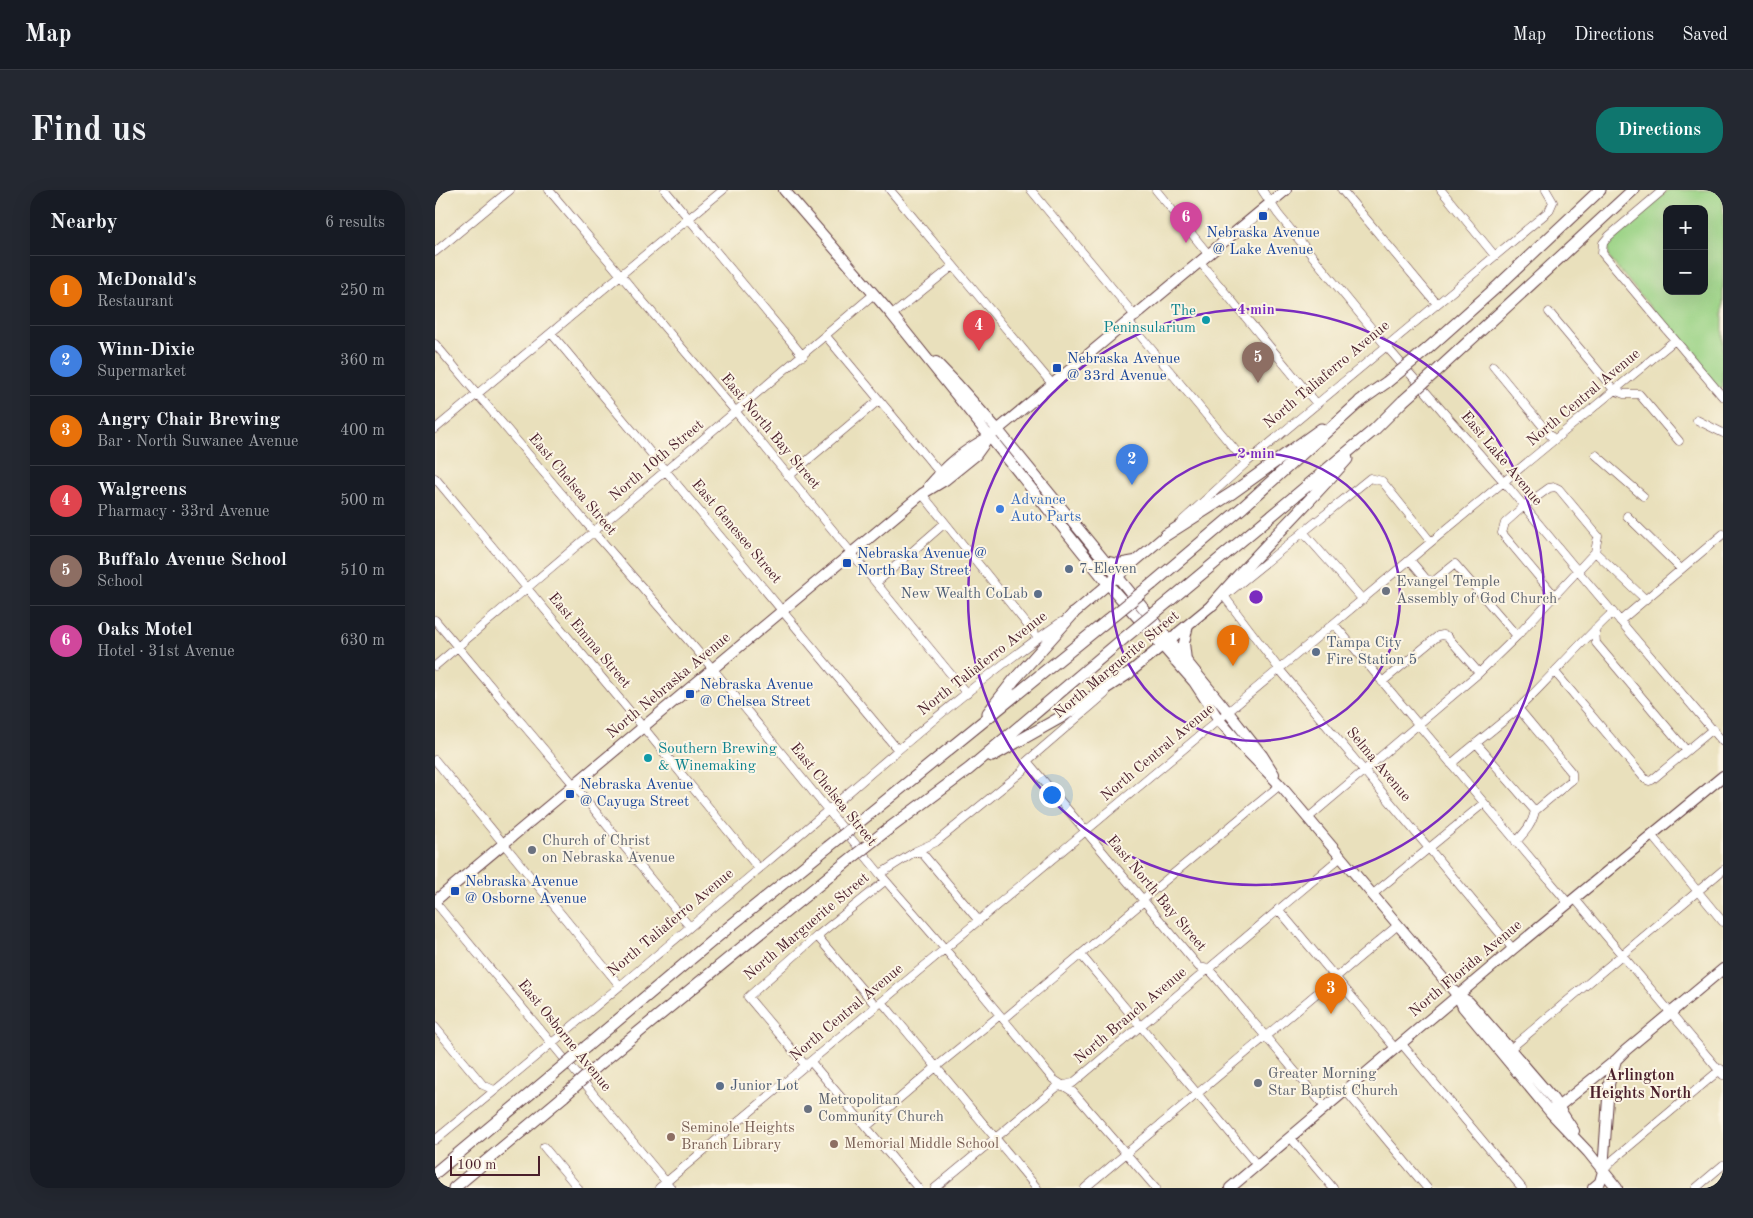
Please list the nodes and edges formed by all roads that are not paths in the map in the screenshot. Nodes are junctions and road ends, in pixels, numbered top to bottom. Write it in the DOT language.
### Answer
graph roads {
  1 [pos="510,190"];
  2 [pos="549,190"];
  3 [pos="665,190"];
  4 [pos="723,190"];
  5 [pos="784,190"];
  6 [pos="890,190"];
  7 [pos="1031,190"];
  8 [pos="1156,190"];
  9 [pos="1262,190"];
  10 [pos="1286,190"];
  11 [pos="1342,190"];
  12 [pos="1441,190"];
  13 [pos="1545,190"];
  14 [pos="1600,190"];
  15 [pos="1633,190"];
  16 [pos="1638,190"];
  17 [pos="1663,190"];
  18 [pos="1271,203"];
  19 [pos="689,218"];
  20 [pos="1599,219"];
  21 [pos="435,252"];
  22 [pos="1209,255"];
  23 [pos="1495,256"];
  24 [pos="1200,262"];
  25 [pos="953,266"];
  26 [pos="620,275"];
  27 [pos="874,294"];
  28 [pos="1437,304"];
  29 [pos="1549,312"];
  30 [pos="892,315"];
  31 [pos="1132,319"];
  32 [pos="905,332"];
  33 [pos="551,333"];
  34 [pos="826,336"];
  35 [pos="1675,340"];
  36 [pos="435,344"];
  37 [pos="1386,346"];
  38 [pos="803,356"];
  39 [pos="1493,366"];
  40 [pos="1053,385"];
  41 [pos="1614,390"];
  42 [pos="477,394"];
  43 [pos="1722,396"];
  44 [pos="1365,397"];
  45 [pos="879,400"];
  46 [pos="1317,404"];
  47 [pos="736,412"];
  48 [pos="1697,420"];
  49 [pos="435,430"];
  50 [pos="997,430"];
  51 [pos="1373,430"];
  52 [pos="1723,433"];
  53 [pos="989,437"];
  54 [pos="1554,440"];
  55 [pos="1679,441"];
  56 [pos="1596,455"];
  57 [pos="1245,463"];
  58 [pos="666,471"];
  59 [pos="940,474"];
  60 [pos="789,476"];
  61 [pos="435,478"];
  62 [pos="1504,482"];
  63 [pos="922,494"];
  64 [pos="1643,496"];
  65 [pos="1524,506"];
  66 [pos="1627,516"];
  67 [pos="945,523"];
  68 [pos="594,532"];
  69 [pos="1303,532"];
  70 [pos="1723,534"];
  71 [pos="1166,535"];
  72 [pos="1431,542"];
  73 [pos="1595,552"];
  74 [pos="852,553"];
  75 [pos="1136,560"];
  76 [pos="1410,560"];
  77 [pos="1103,561"];
  78 [pos="1681,569"];
  79 [pos="1577,570"];
  80 [pos="1112,580"];
  81 [pos="876,583"];
  82 [pos="527,588"];
  83 [pos="1554,595"];
  84 [pos="1224,596"];
  85 [pos="1645,599"];
  86 [pos="1363,600"];
  87 [pos="1212,605"];
  88 [pos="783,610"];
  89 [pos="1613,612"];
  90 [pos="1073,614"];
  91 [pos="435,620"];
  92 [pos="1620,621"];
  93 [pos="1334,624"];
  94 [pos="1187,625"];
  95 [pos="1595,629"];
  96 [pos="1517,636"];
  97 [pos="1038,638"];
  98 [pos="1166,642"];
  99 [pos="458,647"];
  100 [pos="1186,661"];
  101 [pos="435,666"];
  102 [pos="713,669"];
  103 [pos="1280,670"];
  104 [pos="1555,672"];
  105 [pos="1129,673"];
  106 [pos="1479,673"];
  107 [pos="1382,682"];
  108 [pos="967,694"];
  109 [pos="1518,708"];
  110 [pos="1228,712"];
  111 [pos="1219,720"];
  112 [pos="1417,724"];
  113 [pos="643,727"];
  114 [pos="1713,729"];
  115 [pos="975,730"];
  116 [pos="1723,742"];
  117 [pos="1476,743"];
  118 [pos="899,750"];
  119 [pos="1687,750"];
  120 [pos="435,760"];
  121 [pos="1027,762"];
  122 [pos="1451,764"];
  123 [pos="969,769"];
  124 [pos="1364,770"];
  125 [pos="1723,776"];
  126 [pos="574,785"];
  127 [pos="1280,785"];
  128 [pos="1483,803"];
  129 [pos="828,810"];
  130 [pos="1535,811"];
  131 [pos="1308,818"];
  132 [pos="1086,832"];
  133 [pos="1652,836"];
  134 [pos="936,842"];
  135 [pos="1515,842"];
  136 [pos="504,843"];
  137 [pos="1429,848"];
  138 [pos="916,851"];
  139 [pos="1341,857"];
  140 [pos="928,861"];
  141 [pos="759,869"];
  142 [pos="1723,870"];
  143 [pos="882,877"];
  144 [pos="1698,891"];
  145 [pos="1373,894"];
  146 [pos="1143,900"];
  147 [pos="435,902"];
  148 [pos="1572,902"];
  149 [pos="1278,909"];
  150 [pos="979,921"];
  151 [pos="1723,922"];
  152 [pos="1398,925"];
  153 [pos="689,926"];
  154 [pos="817,936"];
  155 [pos="945,949"];
  156 [pos="1513,949"];
  157 [pos="1081,955"];
  158 [pos="1623,956"];
  159 [pos="1207,969"];
  160 [pos="1723,969"];
  161 [pos="1335,977"];
  162 [pos="620,986"];
  163 [pos="1458,996"];
  164 [pos="879,1004"];
  165 [pos="1671,1012"];
  166 [pos="1002,1017"];
  167 [pos="1140,1026"];
  168 [pos="435,1027"];
  169 [pos="1266,1035"];
  170 [pos="552,1043"];
  171 [pos="1398,1046"];
  172 [pos="1511,1049"];
  173 [pos="1616,1060"];
  174 [pos="809,1064"];
  175 [pos="936,1067"];
  176 [pos="1722,1071"];
  177 [pos="1064,1086"];
  178 [pos="494,1090"];
  179 [pos="1345,1090"];
  180 [pos="1197,1093"];
  181 [pos="1325,1107"];
  182 [pos="1554,1110"];
  183 [pos="866,1127"];
  184 [pos="1290,1137"];
  185 [pos="435,1138"];
  186 [pos="995,1138"];
  187 [pos="544,1147"];
  188 [pos="1127,1154"];
  189 [pos="1257,1165"];
  190 [pos="1723,1165"];
  191 [pos="1603,1171"];
  192 [pos="435,1173"];
  193 [pos="668,1185"];
  194 [pos="1235,1187"];
  195 [pos="454,1188"];
  196 [pos="578,1188"];
  197 [pos="659,1188"];
  198 [pos="918,1188"];
  199 [pos="935,1188"];
  200 [pos="1037,1188"];
  201 [pos="1085,1188"];
  202 [pos="1156,1188"];
  203 [pos="1333,1188"];
  204 [pos="1427,1188"];
  205 [pos="1522,1188"];
  206 [pos="1593,1188"];
  207 [pos="1617,1188"];
  208 [pos="1696,1188"];
  1 -- 21 [label="street"];
  2 -- 26 [label="street, East North Bay Street"];
  3 -- 19 [label="street"];
  4 -- 19 [label="street"];
  5 -- 27 [label="main road"];
  6 -- 25 [label="street"];
  7 -- 31 [label="street"];
  8 -- 22 [label="street"];
  9 -- 18 [label="street, East Lake Avenue"];
  10 -- 18 [label="main road, North Nebraska Avenue"];
  11 -- 28 [label="street"];
  12 -- 23 [label="street"];
  13 -- 23 [label="street, North Taliaferro Avenue"];
  14 -- 44 [label="highway, bridge"];
  15 -- 20 [label="highway"];
  16 -- 20 [label="highway"];
  17 -- 35 [label="street"];
  18 -- 22 [label="main road, North Nebraska Avenue"];
  18 -- 37 [label="street, East Lake Avenue"];
  19 -- 26 [label="street"];
  19 -- 38 [label="street"];
  20 -- 51 [label="highway, bridge"];
  22 -- 24 [label="main road, North Nebraska Avenue"];
  23 -- 28 [label="street, North Taliaferro Avenue"];
  24 -- 31 [label="main road, North Nebraska Avenue"];
  24 -- 46 [label="street"];
  25 -- 30 [label="street"];
  25 -- 40 [label="street"];
  26 -- 33 [label="street"];
  26 -- 47 [label="street, East North Bay Street"];
  27 -- 30 [label="main road"];
  27 -- 34 [label="street, North 10th Street"];
  28 -- 37 [label="street, North Taliaferro Avenue"];
  29 -- 41 [label="street"];
  30 -- 32 [label="main road"];
  31 -- 40 [label="main road, North Nebraska Avenue"];
  31 -- 57 [label="street"];
  32 -- 50 [label="main road"];
  32 -- 53 [label="main road"];
  33 -- 42 [label="street"];
  33 -- 58 [label="street, East Genesee Street"];
  34 -- 38 [label="street, North 10th Street"];
  34 -- 45 [label="street"];
  35 -- 41 [label="street, North Central Avenue"];
  35 -- 43 [label="street"];
  36 -- 42 [label="street, East Chelsea Street"];
  37 -- 46 [label="street, North Taliaferro Avenue"];
  37 -- 62 [label="street, East Lake Avenue"];
  38 -- 47 [label="street, North 10th Street"];
  39 -- 54 [label="street"];
  40 -- 50 [label="main road, North Nebraska Avenue"];
  41 -- 54 [label="street, North Central Avenue"];
  41 -- 55 [label="street"];
  42 -- 49 [label="street"];
  42 -- 68 [label="street, East Chelsea Street"];
  44 -- 71 [label="highway"];
  44 -- 115 [label="highway, bridge"];
  45 -- 59 [label="street"];
  45 -- 60 [label="street"];
  46 -- 57 [label="street, North Taliaferro Avenue"];
  47 -- 58 [label="street, North 10th Street"];
  47 -- 60 [label="street, East North Bay Street"];
  48 -- 52 [label="street"];
  50 -- 53 [label="main road, North Nebraska Avenue"];
  50 -- 77 [label="main road"];
  51 -- 87 [label="highway"];
  51 -- 123 [label="highway, bridge"];
  53 -- 59 [label="main road, North Nebraska Avenue"];
  53 -- 63 [label="main road, North Nebraska Avenue"];
  53 -- 80 [label="main road"];
  54 -- 62 [label="street, North Central Avenue"];
  56 -- 64 [label="street"];
  57 -- 71 [label="street, North Taliaferro Avenue"];
  58 -- 68 [label="street, North 10th Street"];
  58 -- 88 [label="street, East Genesee Street"];
  59 -- 63 [label="main road, North Nebraska Avenue"];
  60 -- 74 [label="street, East North Bay Street"];
  61 -- 82 [label="street, East Emma Street"];
  62 -- 65 [label="street, East Lake Avenue"];
  62 -- 72 [label="street, North Central Avenue"];
  63 -- 67 [label="street"];
  63 -- 74 [label="main road, North Nebraska Avenue"];
  65 -- 73 [label="street"];
  65 -- 79 [label="street, East Lake Avenue"];
  65 -- 83 [label="street"];
  66 -- 78 [label="street"];
  67 -- 81 [label="street"];
  67 -- 97 [label="street"];
  68 -- 82 [label="street, North 10th Street"];
  68 -- 102 [label="street, East Chelsea Street"];
  69 -- 72 [label="street, North Marguerite Street"];
  69 -- 84 [label="street, North Marguerite Street"];
  69 -- 86 [label="street"];
  70 -- 78 [label="street"];
  71 -- 75 [label="main road, North Taliaferro Avenue"];
  72 -- 76 [label="street, North Central Avenue"];
  73 -- 79 [label="street"];
  73 -- 85 [label="street"];
  74 -- 81 [label="street, East North Bay Street"];
  74 -- 88 [label="main road, North Nebraska Avenue"];
  75 -- 77 [label="main road"];
  75 -- 80 [label="main road, North Taliaferro Avenue"];
  76 -- 86 [label="street, North Central Avenue"];
  76 -- 96 [label="street"];
  77 -- 80 [label="main road"];
  78 -- 85 [label="street"];
  79 -- 83 [label="street"];
  79 -- 89 [label="street, East Lake Avenue"];
  80 -- 90 [label="main road, North Taliaferro Avenue"];
  80 -- 98 [label="main road"];
  81 -- 108 [label="street, East North Bay Street"];
  82 -- 99 [label="street, North 10th Street"];
  82 -- 113 [label="street, East Emma Street"];
  83 -- 96 [label="street"];
  84 -- 87 [label="street, North Marguerite Street"];
  84 -- 103 [label="street, Selma Avenue"];
  85 -- 92 [label="street"];
  86 -- 93 [label="street, North Central Avenue"];
  87 -- 94 [label="main road, North Marguerite Street"];
  88 -- 102 [label="main road, North Nebraska Avenue"];
  88 -- 118 [label="street, East Genesee Street"];
  89 -- 92 [label="street, East Lake Avenue"];
  89 -- 95 [label="street"];
  90 -- 97 [label="street, North Taliaferro Avenue"];
  90 -- 115 [label="highway"];
  91 -- 99 [label="street"];
  92 -- 114 [label="street, East Lake Avenue"];
  93 -- 103 [label="street, North Central Avenue"];
  93 -- 107 [label="street"];
  94 -- 98 [label="main road, North Marguerite Street"];
  94 -- 100 [label="main road"];
  95 -- 104 [label="street"];
  95 -- 119 [label="street"];
  96 -- 106 [label="street"];
  97 -- 108 [label="street, North Taliaferro Avenue"];
  98 -- 100 [label="main road"];
  98 -- 105 [label="main road, North Marguerite Street"];
  98 -- 111 [label="main road"];
  99 -- 101 [label="street, North 10th Street"];
  99 -- 126 [label="street"];
  100 -- 110 [label="main road"];
  102 -- 113 [label="main road, North Nebraska Avenue"];
  102 -- 129 [label="street, East Chelsea Street"];
  103 -- 110 [label="street, North Central Avenue"];
  103 -- 124 [label="street, Selma Avenue"];
  104 -- 109 [label="street"];
  104 -- 119 [label="street"];
  105 -- 121 [label="street, North Marguerite Street"];
  105 -- 123 [label="highway"];
  106 -- 107 [label="street"];
  106 -- 112 [label="street"];
  107 -- 112 [label="street"];
  108 -- 118 [label="street, North Taliaferro Avenue"];
  109 -- 117 [label="street"];
  109 -- 130 [label="street"];
  110 -- 111 [label="street, North Central Avenue"];
  110 -- 127 [label="main road"];
  111 -- 127 [label="main road"];
  111 -- 132 [label="street, North Central Avenue"];
  112 -- 122 [label="street"];
  112 -- 124 [label="street"];
  113 -- 126 [label="main road, North Nebraska Avenue"];
  113 -- 141 [label="street, East Emma Street"];
  114 -- 116 [label="street, East Lake Avenue"];
  114 -- 119 [label="street"];
  115 -- 192 [label="highway, bridge"];
  117 -- 122 [label="street"];
  117 -- 130 [label="street"];
  118 -- 129 [label="street, North Taliaferro Avenue"];
  120 -- 136 [label="street"];
  121 -- 132 [label="street, East North Bay Street"];
  121 -- 134 [label="street, North Marguerite Street"];
  122 -- 128 [label="street"];
  123 -- 195 [label="highway, bridge"];
  124 -- 131 [label="street"];
  124 -- 137 [label="street, Selma Avenue"];
  125 -- 133 [label="main road, North Florida Avenue"];
  126 -- 136 [label="main road, North Nebraska Avenue"];
  126 -- 153 [label="street"];
  127 -- 131 [label="main road"];
  127 -- 146 [label="street"];
  128 -- 135 [label="street"];
  128 -- 137 [label="street"];
  129 -- 141 [label="street, North Taliaferro Avenue"];
  129 -- 143 [label="street, East Chelsea Street"];
  130 -- 135 [label="street"];
  131 -- 139 [label="main road"];
  132 -- 146 [label="street, East North Bay Street"];
  132 -- 150 [label="street, North Central Avenue"];
  133 -- 144 [label="street"];
  133 -- 148 [label="main road, North Florida Avenue"];
  134 -- 138 [label="street, North Marguerite Street"];
  134 -- 140 [label="street"];
  135 -- 148 [label="street"];
  136 -- 147 [label="main road, North Nebraska Avenue"];
  136 -- 162 [label="street"];
  137 -- 145 [label="street"];
  137 -- 156 [label="street, Selma Avenue"];
  138 -- 140 [label="street"];
  138 -- 143 [label="street, North Marguerite Street"];
  139 -- 145 [label="main road"];
  139 -- 149 [label="street, North Branch Avenue"];
  140 -- 150 [label="street"];
  141 -- 153 [label="street, North Taliaferro Avenue"];
  142 -- 144 [label="street"];
  143 -- 154 [label="street, North Marguerite Street"];
  143 -- 155 [label="street, East Chelsea Street"];
  144 -- 151 [label="street"];
  144 -- 158 [label="street"];
  145 -- 152 [label="main road"];
  146 -- 157 [label="street"];
  146 -- 159 [label="street, East North Bay Street"];
  147 -- 170 [label="street, East Osborne Avenue"];
  148 -- 156 [label="main road, North Florida Avenue"];
  148 -- 158 [label="street"];
  149 -- 159 [label="street, North Branch Avenue"];
  149 -- 161 [label="street"];
  150 -- 155 [label="street, North Central Avenue"];
  152 -- 161 [label="street"];
  152 -- 163 [label="main road"];
  153 -- 162 [label="street, North Taliaferro Avenue"];
  154 -- 164 [label="street"];
  154 -- 174 [label="street, North Marguerite Street"];
  155 -- 164 [label="street, North Central Avenue"];
  155 -- 166 [label="street, East Chelsea Street"];
  156 -- 163 [label="main road, North Florida Avenue"];
  157 -- 166 [label="street"];
  157 -- 167 [label="street"];
  158 -- 165 [label="street"];
  158 -- 172 [label="street"];
  159 -- 167 [label="street, North Branch Avenue"];
  159 -- 169 [label="street, East North Bay Street"];
  160 -- 165 [label="main road"];
  161 -- 169 [label="street"];
  161 -- 171 [label="street"];
  162 -- 170 [label="street, North Taliaferro Avenue"];
  163 -- 171 [label="main road, North Florida Avenue"];
  163 -- 172 [label="main road"];
  163 -- 182 [label="main road"];
  164 -- 174 [label="street, North Central Avenue"];
  164 -- 175 [label="street"];
  165 -- 173 [label="main road"];
  165 -- 176 [label="street"];
  166 -- 175 [label="street"];
  166 -- 177 [label="street, East Chelsea Street"];
  167 -- 177 [label="street, North Branch Avenue"];
  167 -- 180 [label="street"];
  168 -- 178 [label="street"];
  169 -- 180 [label="street"];
  169 -- 181 [label="street, East North Bay Street"];
  170 -- 178 [label="street, North Taliaferro Avenue"];
  170 -- 193 [label="street, East Osborne Avenue"];
  171 -- 179 [label="main road, North Florida Avenue"];
  171 -- 205 [label="street"];
  172 -- 182 [label="main road"];
  173 -- 182 [label="main road"];
  173 -- 191 [label="main road"];
  174 -- 183 [label="street"];
  174 -- 193 [label="street, North Central Avenue"];
  175 -- 183 [label="street"];
  175 -- 186 [label="street"];
  176 -- 191 [label="street"];
  177 -- 186 [label="street, North Branch Avenue"];
  177 -- 188 [label="street, East Chelsea Street"];
  178 -- 185 [label="street, North Taliaferro Avenue"];
  179 -- 181 [label="main road, North Florida Avenue"];
  179 -- 204 [label="street"];
  180 -- 188 [label="street"];
  180 -- 189 [label="street"];
  181 -- 184 [label="main road, North Florida Avenue"];
  182 -- 191 [label="main road"];
  183 -- 198 [label="street"];
  184 -- 189 [label="main road, North Florida Avenue"];
  184 -- 203 [label="street"];
  186 -- 199 [label="street, North Branch Avenue"];
  186 -- 200 [label="street"];
  187 -- 196 [label="street"];
  188 -- 201 [label="street"];
  188 -- 202 [label="street, East Chelsea Street"];
  189 -- 194 [label="main road, North Florida Avenue"];
  190 -- 208 [label="street"];
  191 -- 206 [label="main road"];
  191 -- 207 [label="main road"];
  193 -- 197 [label="street, North Central Avenue"];
}
